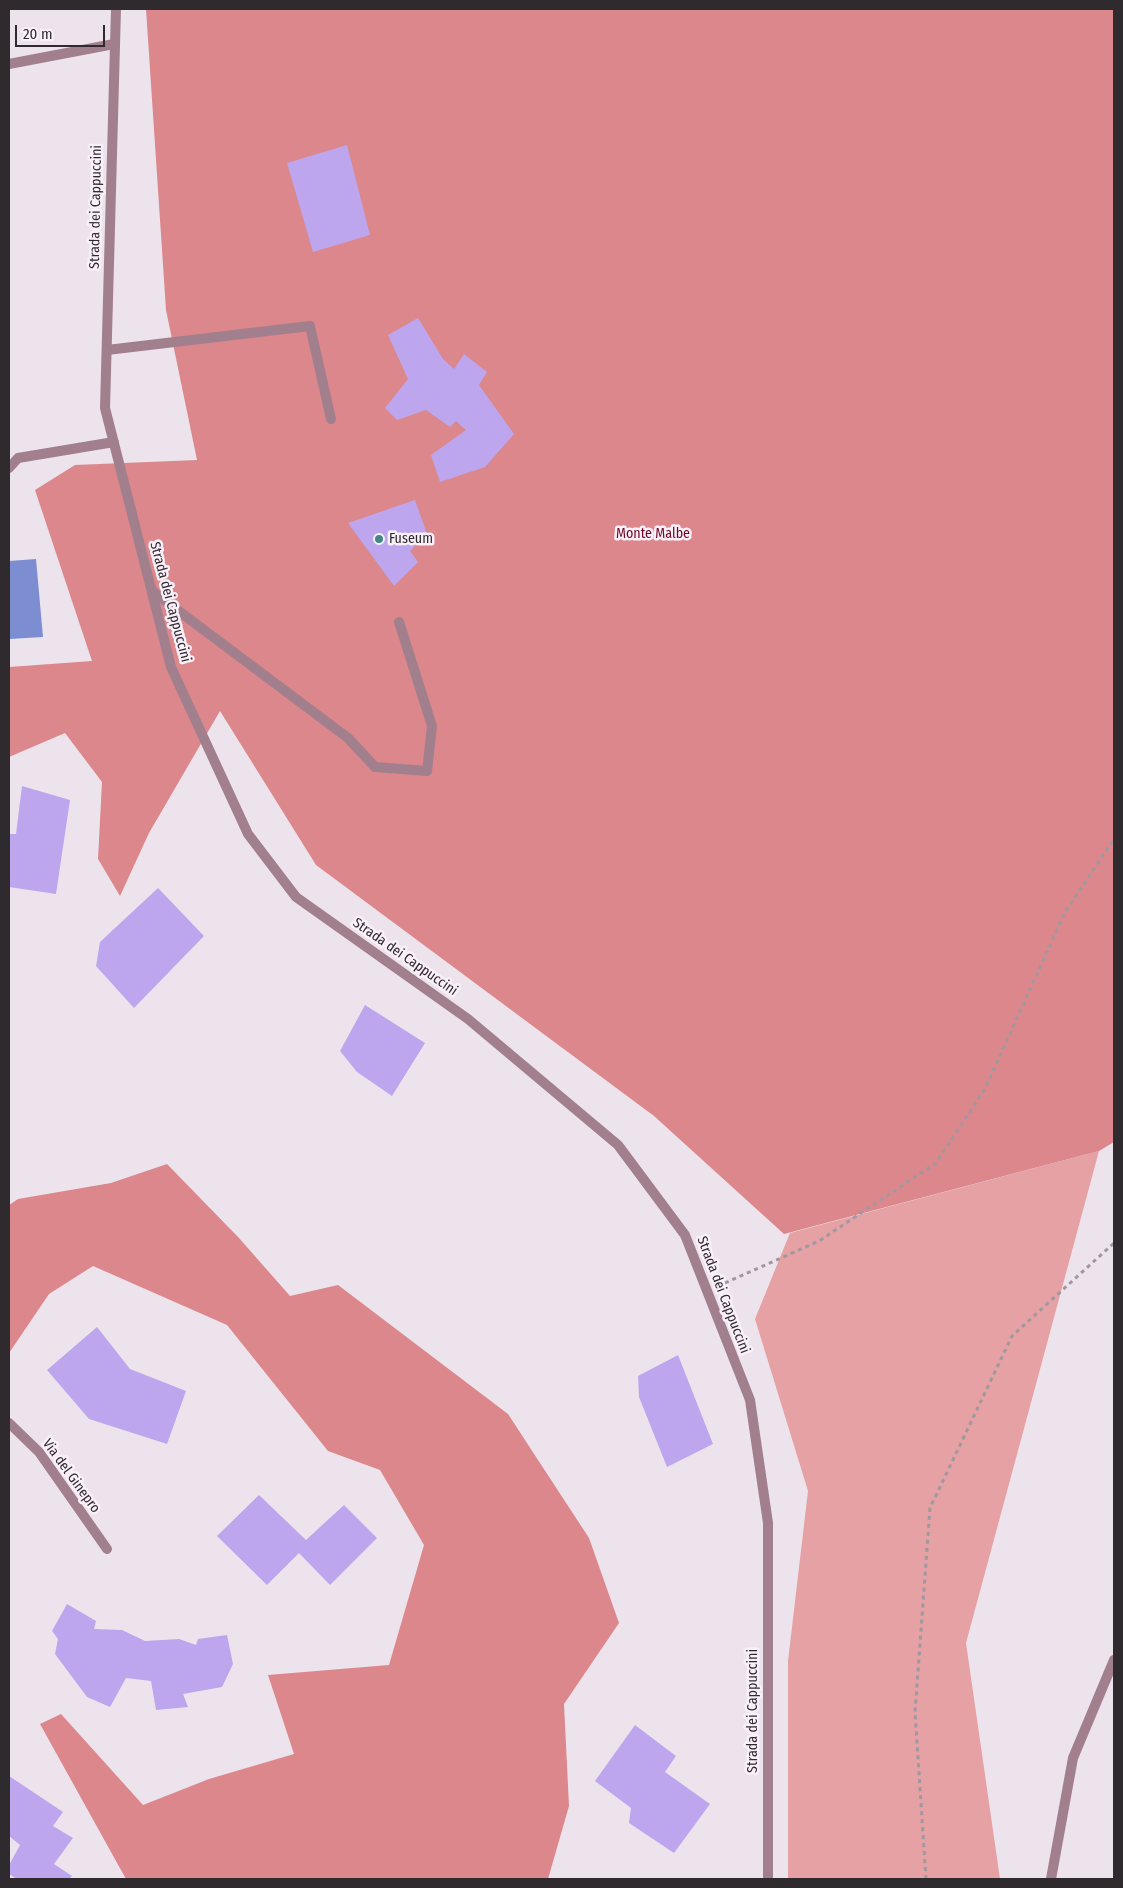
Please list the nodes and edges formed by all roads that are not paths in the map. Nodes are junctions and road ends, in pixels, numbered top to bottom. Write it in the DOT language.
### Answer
graph roads {
  1 [pos="116,9"];
  2 [pos="114,44"];
  3 [pos="9,64"];
  4 [pos="107,350"];
  5 [pos="331,419"];
  6 [pos="114,442"];
  7 [pos="9,468"];
  8 [pos="152,591"];
  9 [pos="399,622"];
  10 [pos="9,1423"];
  11 [pos="107,1549"];
  12 [pos="1114,1660"];
  13 [pos="768,1879"];
  14 [pos="1051,1879"];
  1 -- 2 [label="street, Strada dei Cappuccini"];
  2 -- 3 [label="street"];
  2 -- 4 [label="street, Strada dei Cappuccini"];
  4 -- 5 [label="street"];
  4 -- 6 [label="street, Strada dei Cappuccini"];
  6 -- 7 [label="street"];
  6 -- 8 [label="street, Strada dei Cappuccini"];
  8 -- 9 [label="street"];
  8 -- 13 [label="street, Strada dei Cappuccini"];
  10 -- 11 [label="street, Via del Ginepro"];
  12 -- 14 [label="street"];
}
